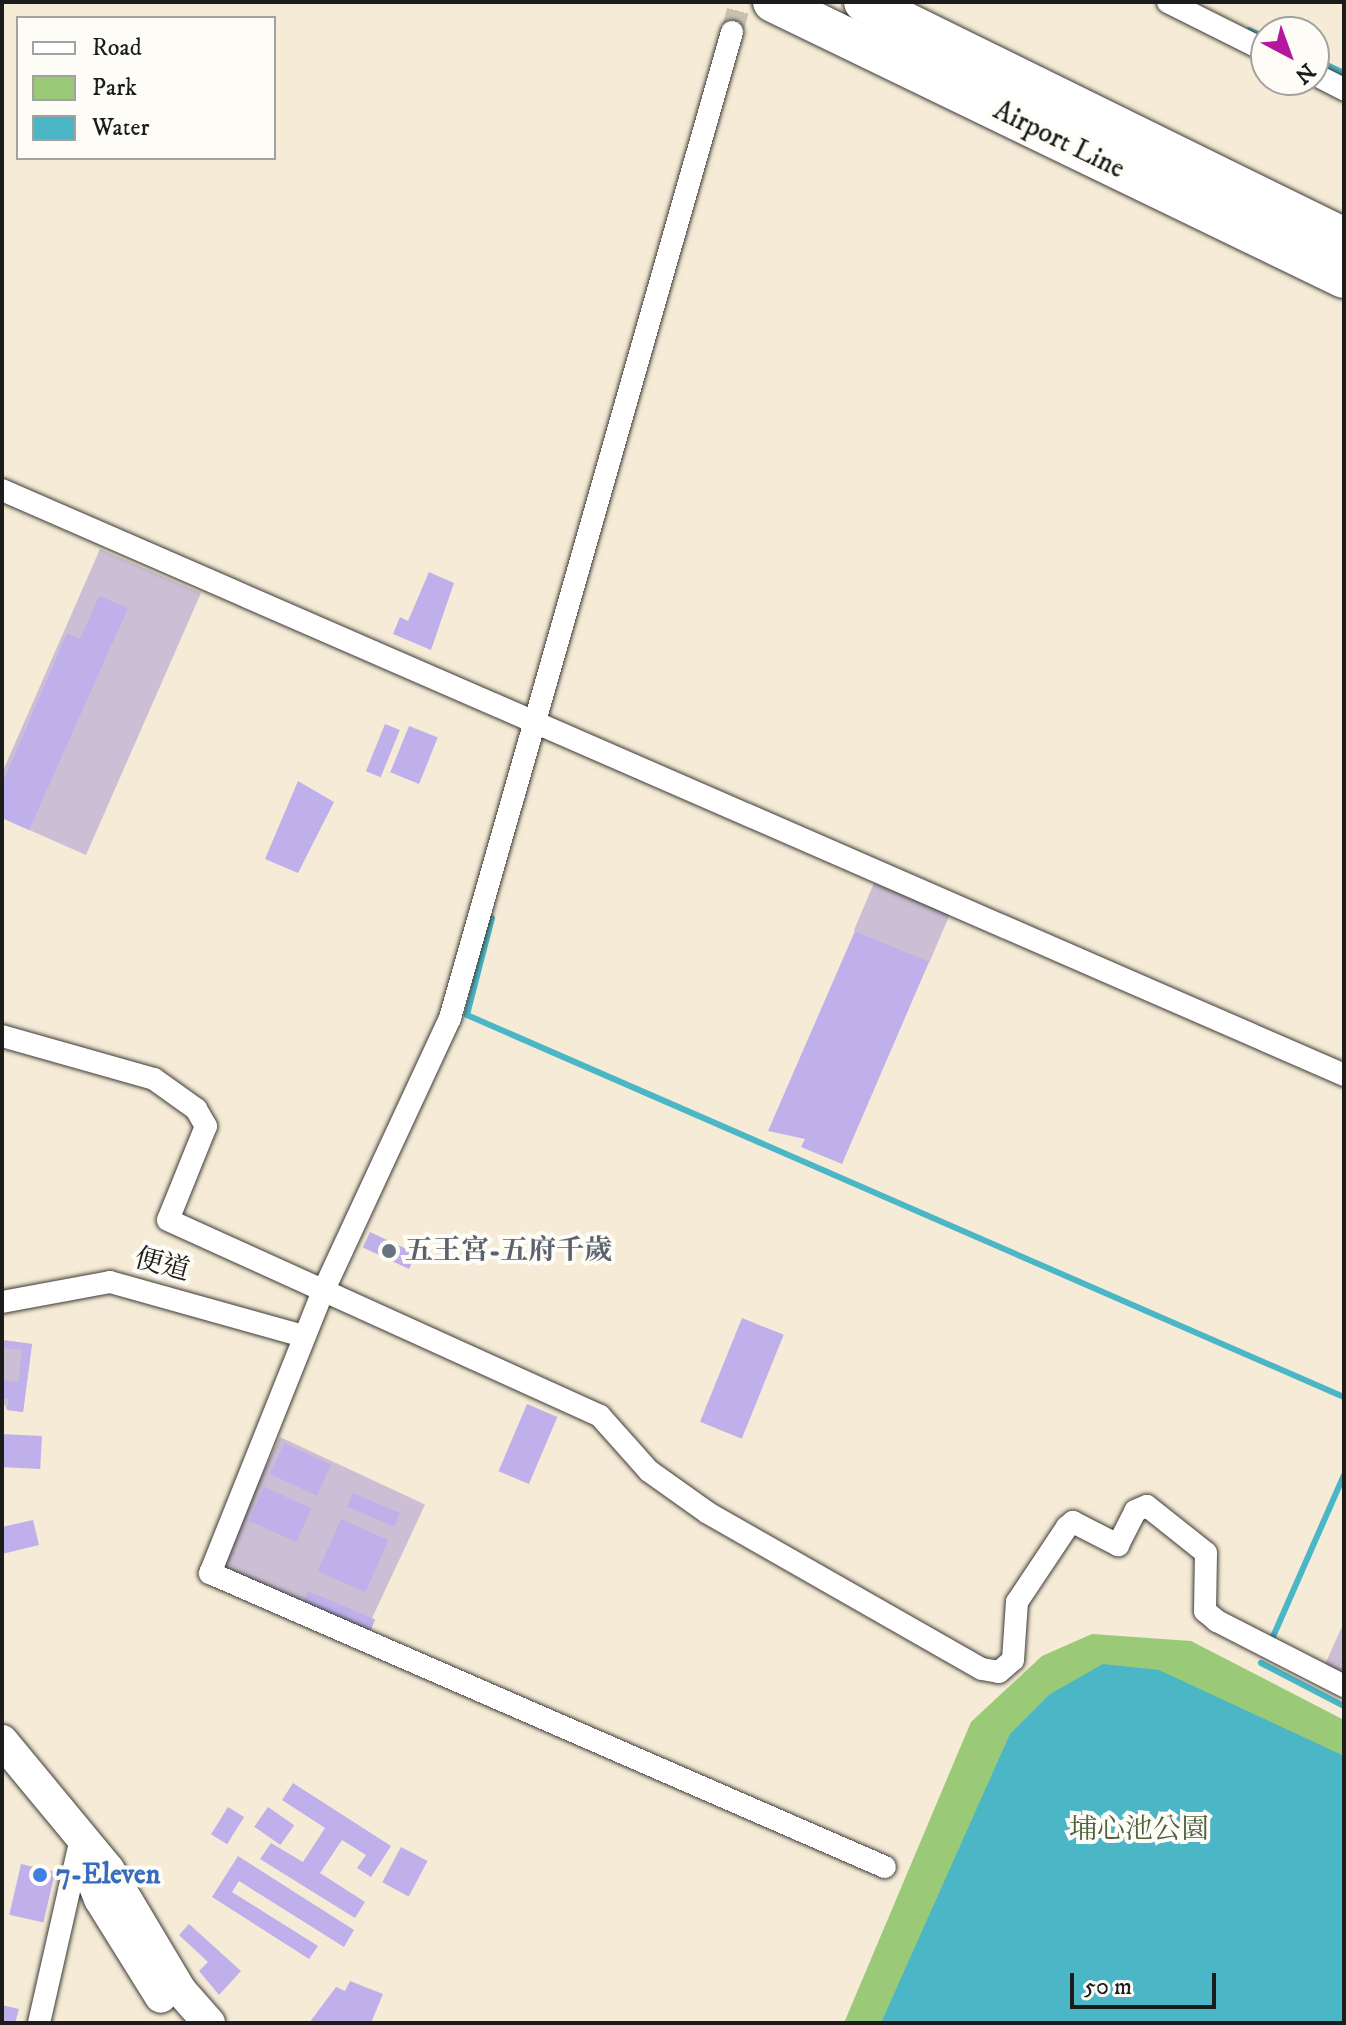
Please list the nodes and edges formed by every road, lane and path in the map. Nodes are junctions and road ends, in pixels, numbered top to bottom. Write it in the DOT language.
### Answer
graph roads {
  1 [pos="773,2"];
  2 [pos="864,2"];
  3 [pos="1168,2"];
  4 [pos="732,32"];
  5 [pos="1250,43"];
  6 [pos="1344,238"];
  7 [pos="1344,278"];
  8 [pos="2,490"];
  9 [pos="537,720"];
  10 [pos="2,1036"];
  11 [pos="1344,1075"];
  12 [pos="323,1291"];
  13 [pos="2,1302"];
  14 [pos="304,1336"];
  15 [pos="1344,1686"];
  16 [pos="2,1741"];
  17 [pos="80,1842"];
  18 [pos="885,1867"];
  19 [pos="39,2023"];
  20 [pos="182,2023"];
  21 [pos="209,2023"];
  1 -- 7 [label="highway, Airport Line"];
  2 -- 6 [label="highway, Airport Line"];
  3 -- 5 [label="street"];
  4 -- 9 [label="street"];
  8 -- 9 [label="street"];
  9 -- 11 [label="street"];
  9 -- 12 [label="street"];
  10 -- 12 [label="street"];
  12 -- 14 [label="street"];
  12 -- 15 [label="street"];
  13 -- 14 [label="street, 便道"];
  14 -- 18 [label="street"];
  16 -- 17 [label="main road"];
  17 -- 19 [label="street"];
  17 -- 20 [label="main road"];
  17 -- 21 [label="main road"];
}
